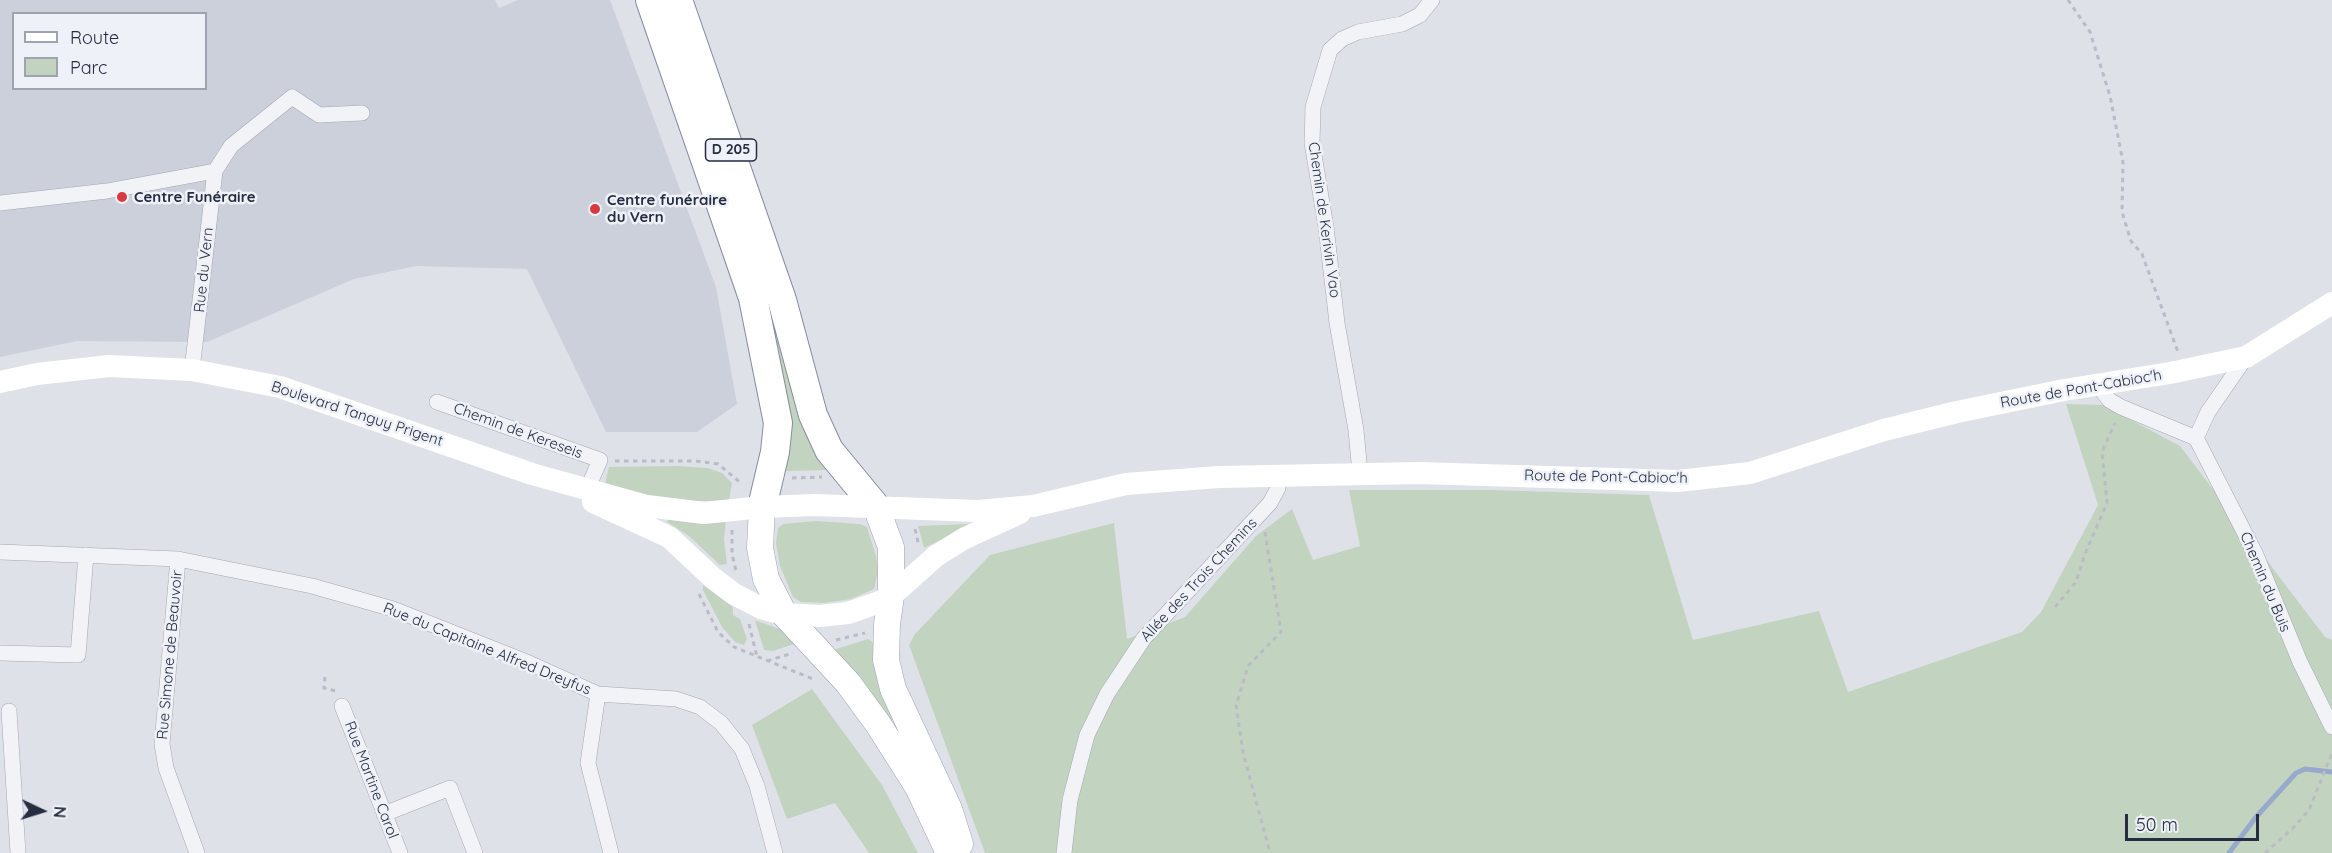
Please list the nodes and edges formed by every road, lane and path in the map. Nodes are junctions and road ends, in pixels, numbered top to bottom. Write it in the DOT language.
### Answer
graph roads {
  1 [pos="650,0"];
  2 [pos="678,0"];
  3 [pos="1432,0"];
  4 [pos="2068,0"];
  5 [pos="362,113"];
  6 [pos="215,171"];
  7 [pos="0,203"];
  8 [pos="2332,303"];
  9 [pos="2246,357"];
  10 [pos="2188,369"];
  11 [pos="192,370"];
  12 [pos="0,382"];
  13 [pos="2097,384"];
  14 [pos="437,402"];
  15 [pos="2121,407"];
  16 [pos="2196,438"];
  17 [pos="600,460"];
  18 [pos="1360,473"];
  19 [pos="532,474"];
  20 [pos="1279,476"];
  21 [pos="741,483"];
  22 [pos="587,490"];
  23 [pos="1033,506"];
  24 [pos="762,507"];
  25 [pos="876,507"];
  26 [pos="906,508"];
  27 [pos="1262,512"];
  28 [pos="0,552"];
  29 [pos="86,555"];
  30 [pos="178,560"];
  31 [pos="921,569"];
  32 [pos="692,587"];
  33 [pos="891,596"];
  34 [pos="2055,607"];
  35 [pos="784,614"];
  36 [pos="0,653"];
  37 [pos="325,677"];
  38 [pos="819,681"];
  39 [pos="324,688"];
  40 [pos="598,694"];
  41 [pos="342,706"];
  42 [pos="9,711"];
  43 [pos="2332,727"];
  44 [pos="2332,753"];
  45 [pos="7,808"];
  46 [pos="384,814"];
  47 [pos="18,853"];
  48 [pos="197,853"];
  49 [pos="400,853"];
  50 [pos="475,853"];
  51 [pos="611,853"];
  52 [pos="775,853"];
  53 [pos="949,853"];
  54 [pos="963,853"];
  55 [pos="1064,853"];
  56 [pos="1270,853"];
  57 [pos="2265,853"];
  1 -- 24 [label="highway, D 205"];
  2 -- 25 [label="highway, D 205"];
  3 -- 18 [label="street, Chemin de Kerivin Vao"];
  4 -- 10 [label="path"];
  5 -- 6 [label="street, Rue du Vern"];
  6 -- 7 [label="street"];
  6 -- 11 [label="street, Rue du Vern"];
  8 -- 9 [label="street, Route de Pont-Cabioc'h"];
  9 -- 10 [label="street, Route de Pont-Cabioc'h"];
  9 -- 16 [label="street"];
  10 -- 13 [label="street, Route de Pont-Cabioc'h"];
  11 -- 12 [label="street, Boulevard Tanguy Prigent"];
  11 -- 19 [label="street, Boulevard Tanguy Prigent"];
  13 -- 15 [label="street"];
  13 -- 18 [label="street, Route de Pont-Cabioc'h"];
  14 -- 17 [label="street, Chemin de Kereseis"];
  15 -- 16 [label="street"];
  15 -- 34 [label="path"];
  16 -- 43 [label="street, Chemin du Buis"];
  17 -- 21 [label="path, Chemin de Kereseis"];
  17 -- 22 [label="street, Chemin de Kereseis"];
  18 -- 20 [label="street, Route de Pont-Cabioc'h"];
  19 -- 22 [label="street, Boulevard Tanguy Prigent"];
  19 -- 35 [label="street, Boulevard Tanguy Prigent"];
  20 -- 23 [label="street, Route de Pont-Cabioc'h"];
  20 -- 27 [label="street, Allée des Trois Chemins"];
  22 -- 24 [label="street, Boulevard Tanguy Prigent"];
  23 -- 26 [label="street, Route de Pont-Cabioc'h"];
  23 -- 31 [label="street, Route de Pont-Cabioc'h"];
  24 -- 25 [label="street"];
  24 -- 35 [label="main road, Boulevard Tanguy Prigent"];
  25 -- 26 [label="street, Route de Pont-Cabioc'h"];
  25 -- 33 [label="main road"];
  26 -- 31 [label="path"];
  27 -- 55 [label="street, Allée des Trois Chemins"];
  27 -- 56 [label="path"];
  28 -- 29 [label="street, Rue du Capitaine Alfred Dreyfus"];
  29 -- 30 [label="street, Rue du Capitaine Alfred Dreyfus"];
  29 -- 36 [label="street"];
  30 -- 40 [label="street, Rue du Capitaine Alfred Dreyfus"];
  30 -- 48 [label="street, Rue Simone de Beauvoir"];
  31 -- 33 [label="street, Route de Pont-Cabioc'h"];
  32 -- 38 [label="path"];
  33 -- 35 [label="street, Boulevard Tanguy Prigent"];
  33 -- 54 [label="main road"];
  35 -- 53 [label="main road, Boulevard Tanguy Prigent"];
  37 -- 39 [label="path"];
  40 -- 51 [label="street"];
  40 -- 52 [label="street, Rue du Capitaine Alfred Dreyfus"];
  41 -- 46 [label="street, Rue Martine Carol"];
  42 -- 45 [label="street"];
  44 -- 57 [label="path"];
  45 -- 47 [label="street"];
  46 -- 49 [label="street, Rue Martine Carol"];
  46 -- 50 [label="street"];
}
